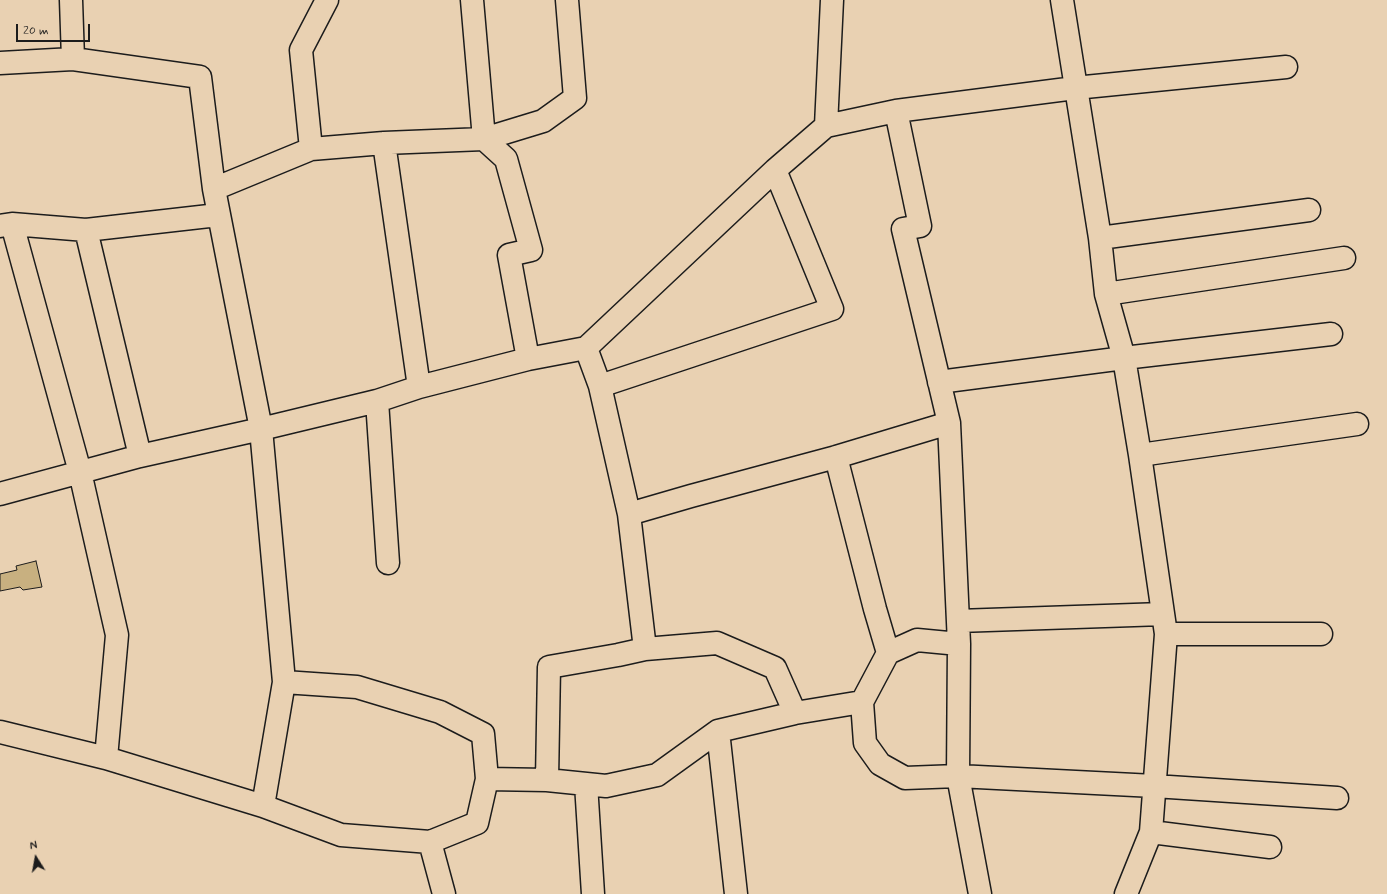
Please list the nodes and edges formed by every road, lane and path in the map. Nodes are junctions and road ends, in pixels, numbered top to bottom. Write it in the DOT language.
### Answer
graph roads {
  1 [pos="71,0"];
  2 [pos="327,0"];
  3 [pos="472,0"];
  4 [pos="567,0"];
  5 [pos="832,0"];
  6 [pos="1062,0"];
  7 [pos="73,59"];
  8 [pos="0,63"];
  9 [pos="1286,67"];
  10 [pos="1075,88"];
  11 [pos="896,112"];
  12 [pos="826,126"];
  13 [pos="484,139"];
  14 [pos="384,143"];
  15 [pos="311,149"];
  16 [pos="774,170"];
  17 [pos="214,189"];
  18 [pos="1309,210"];
  19 [pos="218,215"];
  20 [pos="6,225"];
  21 [pos="86,230"];
  22 [pos="1100,238"];
  23 [pos="1344,258"];
  24 [pos="1106,294"];
  25 [pos="1331,334"];
  26 [pos="586,348"];
  27 [pos="1124,358"];
  28 [pos="528,359"];
  29 [pos="939,382"];
  30 [pos="418,386"];
  31 [pos="600,386"];
  32 [pos="377,401"];
  33 [pos="949,423"];
  34 [pos="1356,424"];
  35 [pos="261,429"];
  36 [pos="1140,455"];
  37 [pos="140,456"];
  38 [pos="836,457"];
  39 [pos="80,472"];
  40 [pos="0,494"];
  41 [pos="629,514"];
  42 [pos="388,563"];
  43 [pos="958,621"];
  44 [pos="1164,624"];
  45 [pos="1321,634"];
  46 [pos="959,644"];
  47 [pos="645,649"];
  48 [pos="888,653"];
  49 [pos="284,682"];
  50 [pos="862,702"];
  51 [pos="795,713"];
  52 [pos="718,731"];
  53 [pos="0,732"];
  54 [pos="106,758"];
  55 [pos="958,776"];
  56 [pos="487,779"];
  57 [pos="547,780"];
  58 [pos="586,784"];
  59 [pos="1154,786"];
  60 [pos="1337,798"];
  61 [pos="263,806"];
  62 [pos="1150,832"];
  63 [pos="430,842"];
  64 [pos="1270,847"];
  65 [pos="444,894"];
  66 [pos="593,894"];
  67 [pos="736,894"];
  68 [pos="980,894"];
  69 [pos="1126,894"];
  1 -- 7 [label="street"];
  2 -- 15 [label="street"];
  3 -- 13 [label="street"];
  4 -- 13 [label="street"];
  5 -- 12 [label="street"];
  6 -- 10 [label="street"];
  7 -- 8 [label="street"];
  7 -- 17 [label="street"];
  9 -- 10 [label="street"];
  10 -- 11 [label="street"];
  10 -- 22 [label="street"];
  11 -- 12 [label="street"];
  11 -- 29 [label="street"];
  12 -- 16 [label="street"];
  13 -- 14 [label="street"];
  13 -- 28 [label="street"];
  14 -- 15 [label="street"];
  14 -- 30 [label="street"];
  15 -- 17 [label="street"];
  16 -- 26 [label="street"];
  16 -- 31 [label="street"];
  17 -- 19 [label="street"];
  18 -- 22 [label="street"];
  19 -- 21 [label="street"];
  19 -- 35 [label="street"];
  20 -- 21 [label="street"];
  20 -- 39 [label="street"];
  21 -- 37 [label="street"];
  22 -- 24 [label="street"];
  23 -- 24 [label="street"];
  24 -- 27 [label="street"];
  25 -- 27 [label="street"];
  26 -- 28 [label="street"];
  26 -- 31 [label="street"];
  27 -- 29 [label="street"];
  27 -- 36 [label="street"];
  28 -- 30 [label="street"];
  29 -- 33 [label="street"];
  30 -- 32 [label="street"];
  31 -- 41 [label="street"];
  32 -- 35 [label="street"];
  32 -- 42 [label="street"];
  33 -- 38 [label="street"];
  33 -- 43 [label="street"];
  34 -- 36 [label="street"];
  35 -- 37 [label="street"];
  35 -- 49 [label="street"];
  36 -- 44 [label="street"];
  37 -- 39 [label="street"];
  38 -- 41 [label="street"];
  38 -- 48 [label="street"];
  39 -- 40 [label="street"];
  39 -- 54 [label="street"];
  41 -- 47 [label="street"];
  43 -- 44 [label="street"];
  43 -- 46 [label="street"];
  44 -- 45 [label="street"];
  44 -- 59 [label="street"];
  46 -- 48 [label="street"];
  46 -- 55 [label="street"];
  47 -- 51 [label="street"];
  47 -- 57 [label="street"];
  48 -- 50 [label="street"];
  49 -- 56 [label="street"];
  49 -- 61 [label="street"];
  50 -- 51 [label="street"];
  50 -- 55 [label="street"];
  51 -- 52 [label="street"];
  52 -- 58 [label="street"];
  52 -- 67 [label="street"];
  53 -- 54 [label="street"];
  54 -- 61 [label="street"];
  55 -- 59 [label="street"];
  55 -- 68 [label="street"];
  56 -- 57 [label="street"];
  56 -- 63 [label="street"];
  57 -- 58 [label="street"];
  58 -- 66 [label="street"];
  59 -- 60 [label="street"];
  59 -- 62 [label="street"];
  61 -- 63 [label="street"];
  62 -- 64 [label="street"];
  62 -- 69 [label="street"];
  63 -- 65 [label="street"];
}
